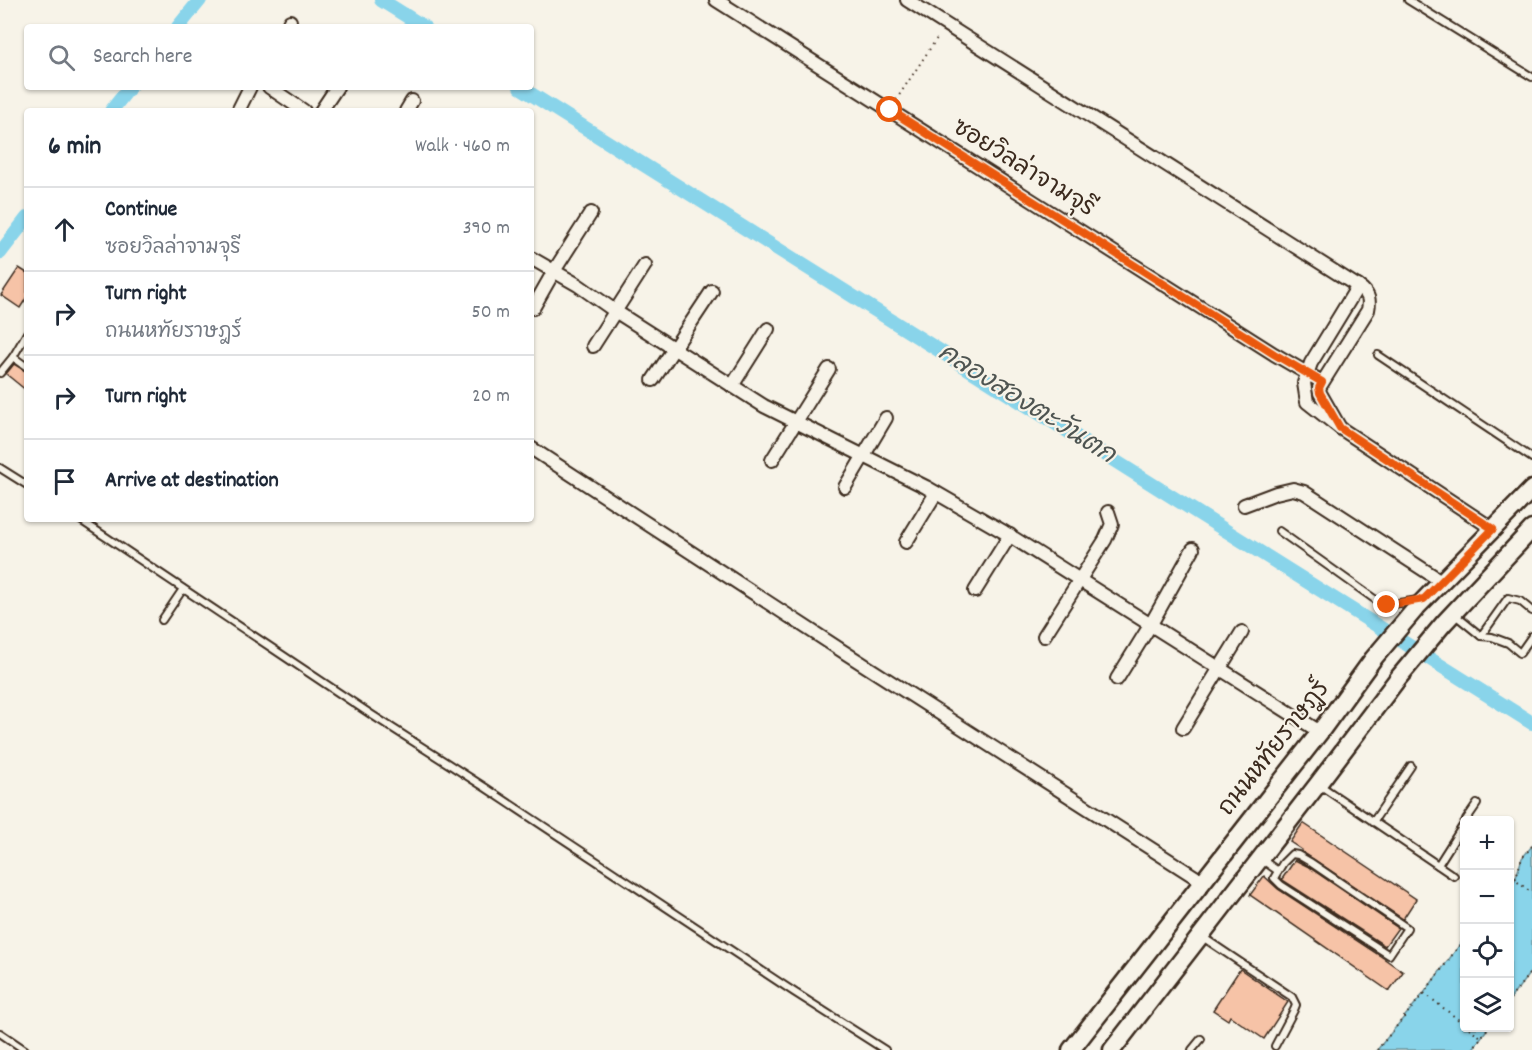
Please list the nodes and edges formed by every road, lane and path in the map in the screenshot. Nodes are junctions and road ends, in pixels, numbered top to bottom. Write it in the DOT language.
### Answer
graph roads {
  1 [pos="716,0"];
  2 [pos="907,0"];
  3 [pos="1408,0"];
  4 [pos="946,24"];
  5 [pos="1532,77"];
  6 [pos="248,90"];
  7 [pos="273,90"];
  8 [pos="335,90"];
  9 [pos="240,108"];
  10 [pos="299,108"];
  11 [pos="323,108"];
  12 [pos="890,110"];
  13 [pos="591,213"];
  14 [pos="534,260"];
  15 [pos="645,265"];
  16 [pos="554,271"];
  17 [pos="1358,286"];
  18 [pos="712,291"];
  19 [pos="534,306"];
  20 [pos="615,311"];
  21 [pos="768,329"];
  22 [pos="24,338"];
  23 [pos="592,346"];
  24 [pos="674,349"];
  25 [pos="1378,355"];
  26 [pos="13,357"];
  27 [pos="24,365"];
  28 [pos="829,369"];
  29 [pos="1307,373"];
  30 [pos="0,374"];
  31 [pos="653,380"];
  32 [pos="1322,382"];
  33 [pos="732,386"];
  34 [pos="886,418"];
  35 [pos="796,422"];
  36 [pos="1340,428"];
  37 [pos="534,450"];
  38 [pos="864,456"];
  39 [pos="1532,458"];
  40 [pos="772,460"];
  41 [pos="0,468"];
  42 [pos="24,483"];
  43 [pos="845,487"];
  44 [pos="1532,489"];
  45 [pos="936,493"];
  46 [pos="1244,506"];
  47 [pos="1108,512"];
  48 [pos="83,522"];
  49 [pos="1493,529"];
  50 [pos="1532,529"];
  51 [pos="1279,531"];
  52 [pos="1010,535"];
  53 [pos="906,542"];
  54 [pos="1193,549"];
  55 [pos="1080,579"];
  56 [pos="1441,581"];
  57 [pos="183,589"];
  58 [pos="975,591"];
  59 [pos="1420,603"];
  60 [pos="1532,611"];
  61 [pos="1448,618"];
  62 [pos="162,620"];
  63 [pos="1151,624"];
  64 [pos="1242,632"];
  65 [pos="1044,636"];
  66 [pos="1481,636"];
  67 [pos="1532,636"];
  68 [pos="1220,668"];
  69 [pos="1117,679"];
  70 [pos="1183,728"];
  71 [pos="1320,732"];
  72 [pos="1411,766"];
  73 [pos="1318,784"];
  74 [pos="1477,804"];
  75 [pos="1470,816"];
  76 [pos="1373,822"];
  77 [pos="1460,831"];
  78 [pos="1532,846"];
  79 [pos="1260,859"];
  80 [pos="1438,865"];
  81 [pos="1278,871"];
  82 [pos="1454,876"];
  83 [pos="1515,880"];
  84 [pos="1203,882"];
  85 [pos="1532,893"];
  86 [pos="1200,936"];
  87 [pos="1460,944"];
  88 [pos="1532,970"];
  89 [pos="1424,993"];
  90 [pos="1514,993"];
  91 [pos="1460,1021"];
  92 [pos="1474,1032"];
  93 [pos="1485,1032"];
  94 [pos="0,1034"];
  95 [pos="1481,1037"];
  96 [pos="1201,1039"];
  97 [pos="1275,1046"];
  98 [pos="25,1050"];
  99 [pos="885,1050"];
  100 [pos="1071,1050"];
  101 [pos="1112,1050"];
  102 [pos="1192,1050"];
  103 [pos="1377,1050"];
  104 [pos="1472,1050"];
  1 -- 12 [label="street, ซอยวิลล่าจามจุรี"];
  2 -- 4 [label="street"];
  3 -- 5 [label="lane"];
  4 -- 12 [label="path"];
  4 -- 17 [label="street"];
  6 -- 9 [label="street"];
  7 -- 10 [label="street"];
  8 -- 11 [label="street"];
  12 -- 29 [label="street, ซอยวิลล่าจามจุรี"];
  13 -- 16 [label="street"];
  14 -- 16 [label="street"];
  15 -- 20 [label="street"];
  16 -- 19 [label="street"];
  16 -- 20 [label="street"];
  17 -- 29 [label="street"];
  17 -- 32 [label="street"];
  18 -- 24 [label="street"];
  20 -- 23 [label="street"];
  20 -- 24 [label="street"];
  21 -- 33 [label="street"];
  22 -- 26 [label="lane"];
  24 -- 31 [label="street"];
  24 -- 33 [label="street"];
  25 -- 39 [label="lane"];
  26 -- 27 [label="lane"];
  26 -- 30 [label="lane"];
  28 -- 35 [label="street"];
  29 -- 32 [label="street, ซอยวิลล่าจามจุรี"];
  29 -- 36 [label="street"];
  32 -- 36 [label="street"];
  33 -- 35 [label="street"];
  34 -- 38 [label="street"];
  35 -- 38 [label="street"];
  35 -- 40 [label="street"];
  36 -- 49 [label="street"];
  37 -- 84 [label="street"];
  38 -- 43 [label="street"];
  38 -- 45 [label="street"];
  41 -- 42 [label="lane"];
  44 -- 49 [label="main road, ถนนหทัยราษฎร์"];
  45 -- 52 [label="street"];
  45 -- 53 [label="street"];
  46 -- 56 [label="street"];
  47 -- 55 [label="street"];
  48 -- 57 [label="lane"];
  49 -- 56 [label="main road, ถนนหทัยราษฎร์"];
  50 -- 61 [label="main road"];
  51 -- 59 [label="lane"];
  52 -- 55 [label="street"];
  52 -- 58 [label="street"];
  54 -- 63 [label="street"];
  55 -- 63 [label="street"];
  55 -- 65 [label="street"];
  56 -- 59 [label="main road, ถนนหทัยราษฎร์"];
  57 -- 62 [label="lane"];
  57 -- 99 [label="lane"];
  59 -- 71 [label="main road, ถนนหทัยราษฎร์"];
  60 -- 66 [label="lane"];
  61 -- 66 [label="lane"];
  61 -- 73 [label="main road"];
  63 -- 68 [label="street"];
  63 -- 69 [label="street"];
  64 -- 68 [label="street"];
  66 -- 67 [label="lane"];
  68 -- 70 [label="street"];
  68 -- 71 [label="street"];
  71 -- 84 [label="main road, ถนนหทัยราษฎร์"];
  72 -- 76 [label="lane"];
  73 -- 76 [label="lane"];
  73 -- 79 [label="main road"];
  74 -- 75 [label="lane"];
  76 -- 80 [label="lane"];
  77 -- 80 [label="lane"];
  78 -- 83 [label="path"];
  79 -- 81 [label="lane"];
  79 -- 86 [label="main road"];
  80 -- 82 [label="lane"];
  81 -- 81 [label="lane"];
  83 -- 85 [label="path"];
  84 -- 100 [label="main road, ถนนหทัยราษฎร์"];
  86 -- 97 [label="lane"];
  86 -- 101 [label="main road"];
  87 -- 89 [label="path"];
  88 -- 90 [label="path"];
  89 -- 91 [label="path"];
  89 -- 103 [label="path"];
  92 -- 95 [label="path"];
  93 -- 95 [label="path"];
  94 -- 98 [label="lane"];
  95 -- 104 [label="path"];
  96 -- 102 [label="lane"];
}
